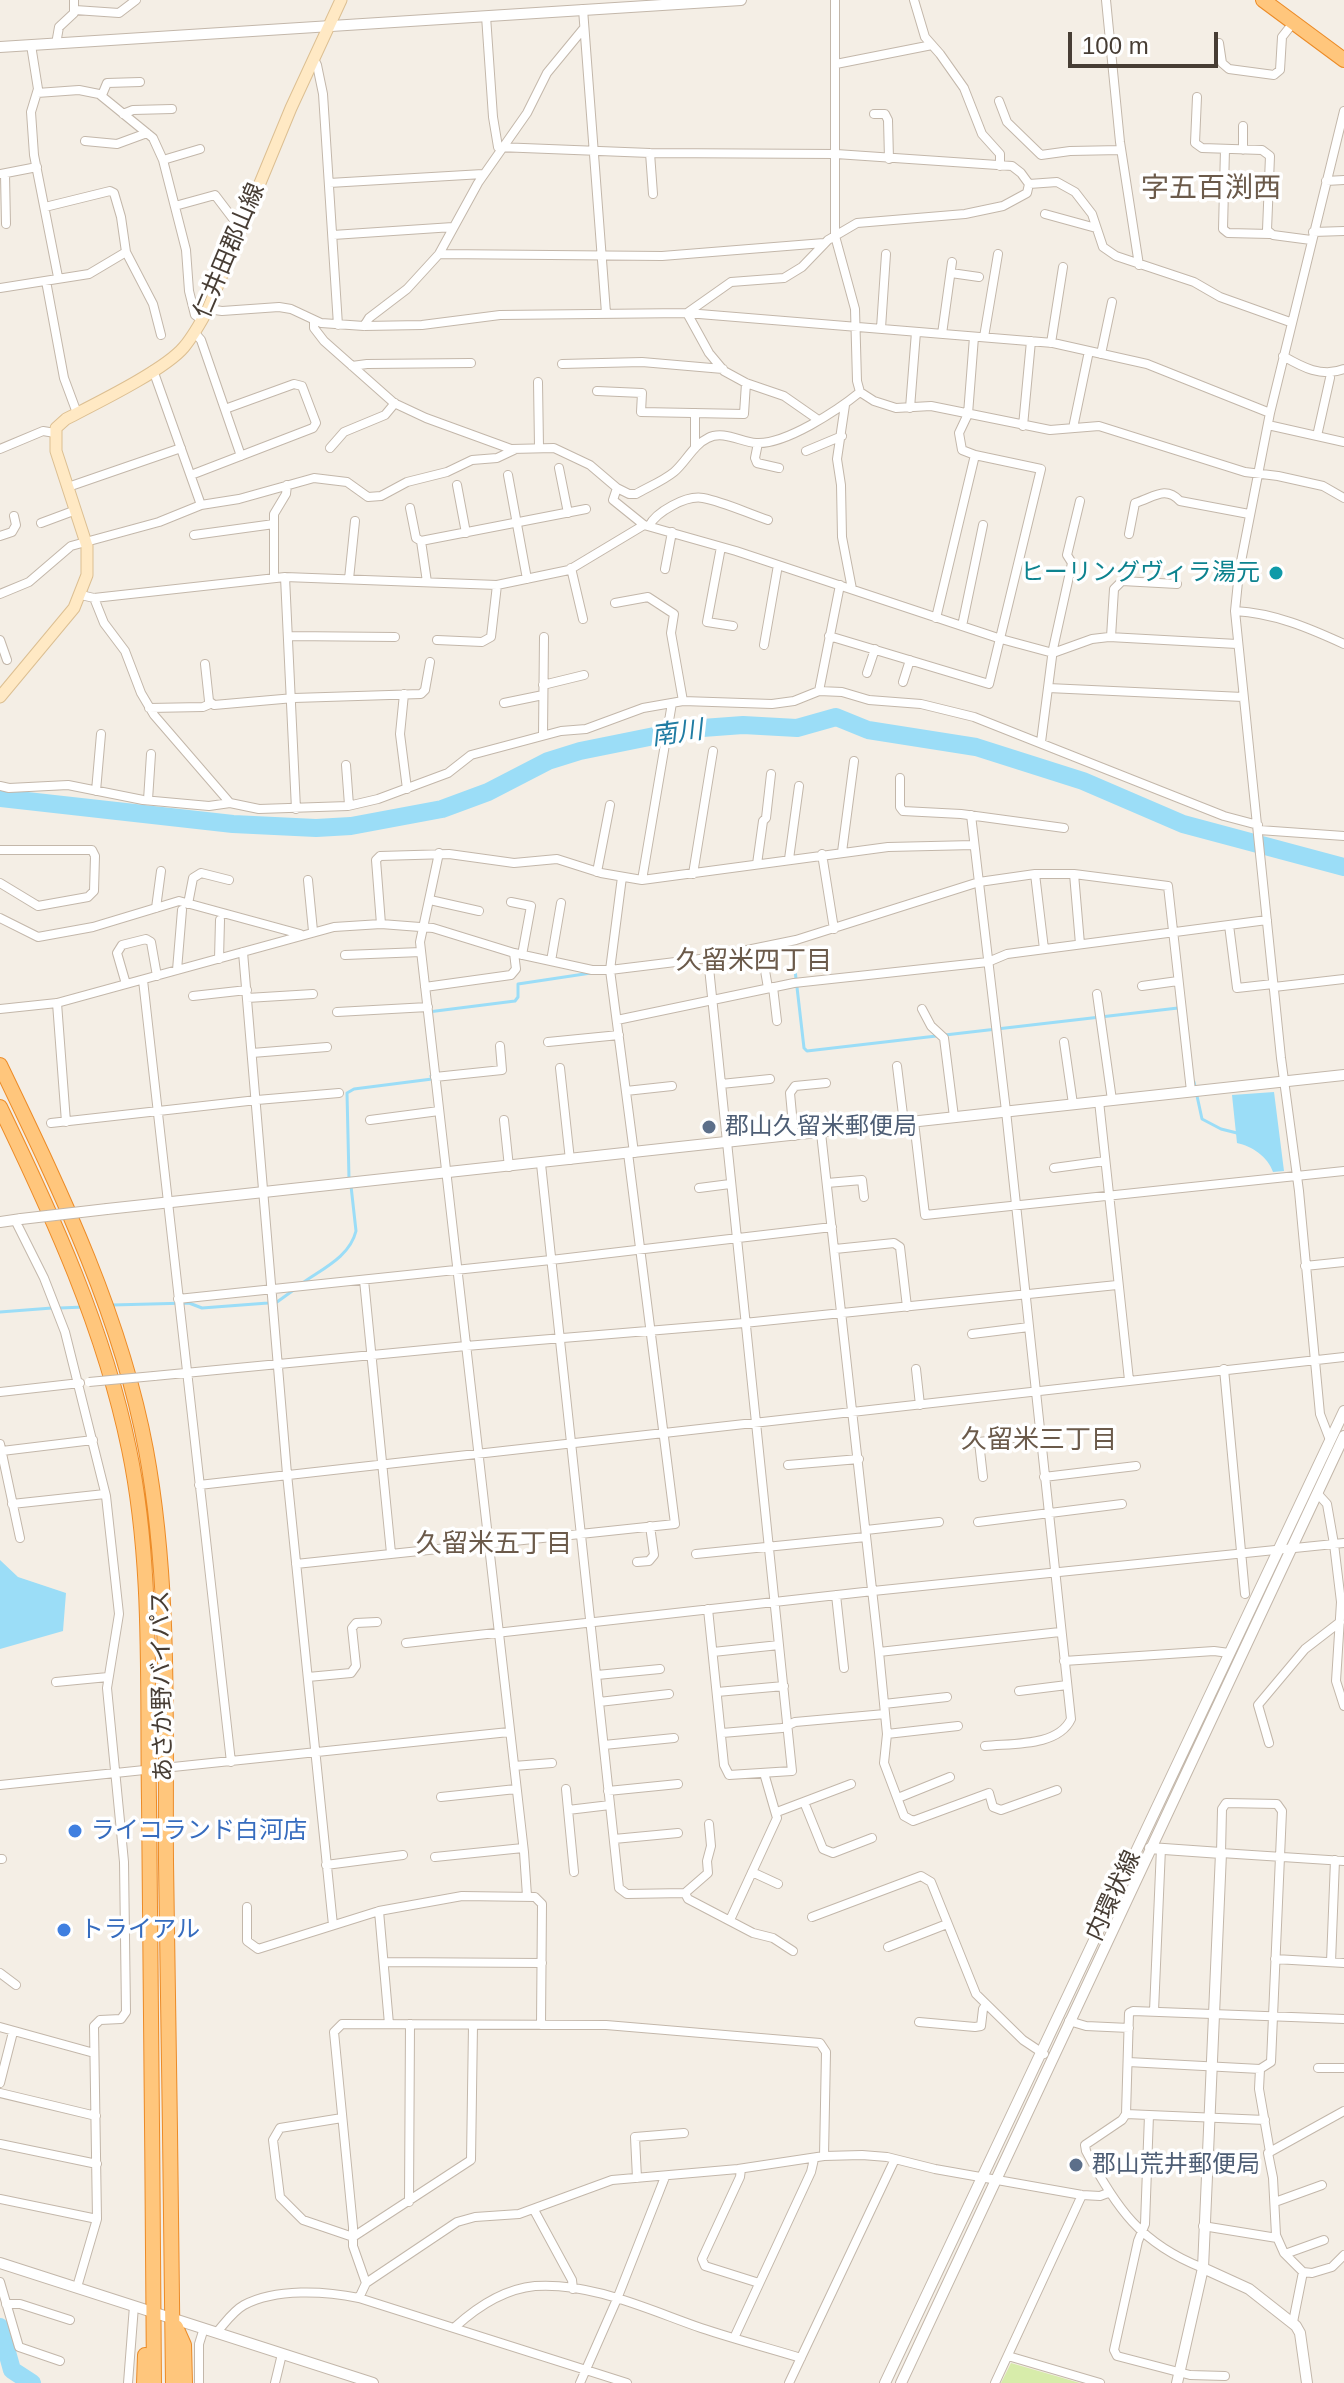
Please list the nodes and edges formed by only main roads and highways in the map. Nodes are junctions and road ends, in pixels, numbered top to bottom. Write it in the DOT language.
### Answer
graph roads {
  1 [pos="341,0"];
  2 [pos="1263,0"];
  3 [pos="1344,60"];
  4 [pos="0,697"];
  5 [pos="0,1065"];
  6 [pos="0,1107"];
  7 [pos="154,2313"];
  8 [pos="173,2319"];
  9 [pos="144,2383"];
  10 [pos="154,2383"];
  11 [pos="173,2383"];
  12 [pos="185,2383"];
  1 -- 4 [label="main road, 仁井田郡山線"];
  2 -- 3 [label="highway"];
  5 -- 8 [label="highway, あさか野バイパス"];
  6 -- 7 [label="highway, あさか野バイパス"];
  7 -- 9 [label="highway"];
  7 -- 10 [label="highway, あさか野バイパス"];
  8 -- 11 [label="highway, あさか野バイパス"];
  8 -- 12 [label="highway"];
}
